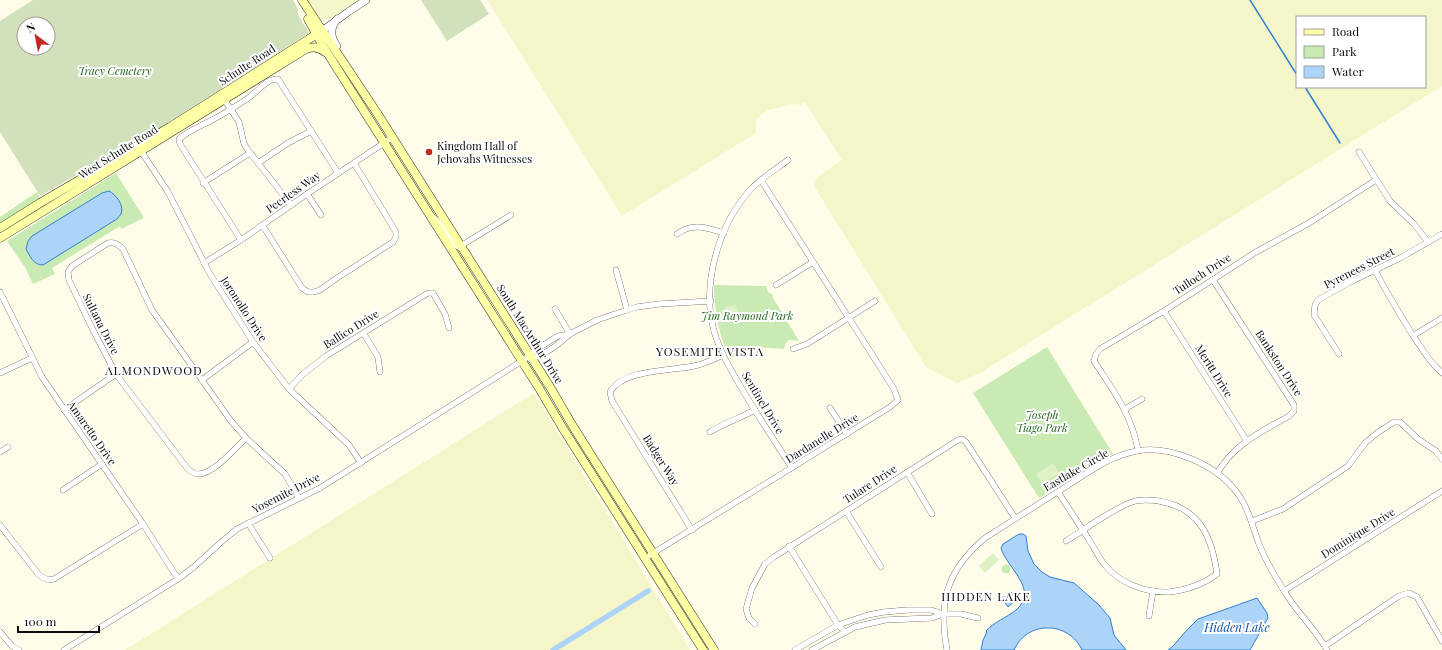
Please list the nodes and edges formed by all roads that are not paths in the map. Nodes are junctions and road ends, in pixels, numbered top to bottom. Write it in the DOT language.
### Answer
graph roads {
  1 [pos="296,0"];
  2 [pos="302,0"];
  3 [pos="366,0"];
  4 [pos="337,19"];
  5 [pos="319,34"];
  6 [pos="329,56"];
  7 [pos="349,72"];
  8 [pos="248,85"];
  9 [pos="224,99"];
  10 [pos="231,109"];
  11 [pos="184,117"];
  12 [pos="311,131"];
  13 [pos="393,137"];
  14 [pos="384,143"];
  15 [pos="139,148"];
  16 [pos="1359,152"];
  17 [pos="250,153"];
  18 [pos="788,160"];
  19 [pos="258,163"];
  20 [pos="354,163"];
  21 [pos="338,173"];
  22 [pos="761,180"];
  23 [pos="1376,180"];
  24 [pos="203,182"];
  25 [pos="307,194"];
  26 [pos="291,205"];
  27 [pos="321,215"];
  28 [pos="430,215"];
  29 [pos="511,215"];
  30 [pos="263,226"];
  31 [pos="0,228"];
  32 [pos="724,233"];
  33 [pos="677,234"];
  34 [pos="1442,234"];
  35 [pos="0,238"];
  36 [pos="241,240"];
  37 [pos="1428,242"];
  38 [pos="462,246"];
  39 [pos="813,262"];
  40 [pos="204,263"];
  41 [pos="616,270"];
  42 [pos="1375,270"];
  43 [pos="1213,280"];
  44 [pos="776,285"];
  45 [pos="0,292"];
  46 [pos="875,300"];
  47 [pos="711,301"];
  48 [pos="555,309"];
  49 [pos="627,310"];
  50 [pos="1164,311"];
  51 [pos="848,317"];
  52 [pos="1442,318"];
  53 [pos="449,328"];
  54 [pos="364,334"];
  55 [pos="570,334"];
  56 [pos="1414,336"];
  57 [pos="253,342"];
  58 [pos="793,349"];
  59 [pos="1339,354"];
  60 [pos="723,355"];
  61 [pos="531,356"];
  62 [pos="32,358"];
  63 [pos="522,361"];
  64 [pos="380,372"];
  65 [pos="0,373"];
  66 [pos="1442,373"];
  67 [pos="116,374"];
  68 [pos="202,380"];
  69 [pos="289,389"];
  70 [pos="1142,399"];
  71 [pos="830,408"];
  72 [pos="1125,409"];
  73 [pos="64,410"];
  74 [pos="754,410"];
  75 [pos="710,432"];
  76 [pos="847,434"];
  77 [pos="246,438"];
  78 [pos="1247,441"];
  79 [pos="8,447"];
  80 [pos="1138,450"];
  81 [pos="0,452"];
  82 [pos="1442,459"];
  83 [pos="361,463"];
  84 [pos="102,464"];
  85 [pos="792,468"];
  86 [pos="906,472"];
  87 [pos="1217,473"];
  88 [pos="63,490"];
  89 [pos="1442,491"];
  90 [pos="1058,492"];
  91 [pos="299,498"];
  92 [pos="846,511"];
  93 [pos="932,514"];
  94 [pos="1014,518"];
  95 [pos="1252,522"];
  96 [pos="248,523"];
  97 [pos="143,524"];
  98 [pos="0,525"];
  99 [pos="692,530"];
  100 [pos="1083,531"];
  101 [pos="1066,541"];
  102 [pos="789,546"];
  103 [pos="654,554"];
  104 [pos="270,558"];
  105 [pos="645,559"];
  106 [pos="880,567"];
  107 [pos="178,579"];
  108 [pos="1153,591"];
  109 [pos="1284,591"];
  110 [pos="943,614"];
  111 [pos="1149,616"];
  112 [pos="978,618"];
  113 [pos="755,624"];
  114 [pos="838,625"];
  115 [pos="0,632"];
  116 [pos="845,632"];
  117 [pos="1442,641"];
  118 [pos="1326,648"];
  119 [pos="18,650"];
  120 [pos="64,650"];
  121 [pos="703,650"];
  122 [pos="714,650"];
  123 [pos="795,650"];
  124 [pos="812,650"];
  125 [pos="947,650"];
  1 -- 5 [label="main road"];
  2 -- 5 [label="main road"];
  3 -- 4 [label="street, Schulte Road"];
  4 -- 5 [label="street, Schulte Road"];
  4 -- 7 [label="street"];
  5 -- 6 [label="main road, South MacArthur Drive"];
  5 -- 7 [label="main road, South MacArthur Drive"];
  5 -- 8 [label="main road, Schulte Road"];
  5 -- 11 [label="main road, Schulte Road"];
  6 -- 8 [label="main road"];
  6 -- 14 [label="main road, South MacArthur Drive"];
  7 -- 13 [label="main road, South MacArthur Drive"];
  8 -- 9 [label="main road, West Schulte Road"];
  9 -- 10 [label="street"];
  9 -- 15 [label="main road, West Schulte Road"];
  10 -- 12 [label="street"];
  10 -- 17 [label="street"];
  10 -- 24 [label="street"];
  11 -- 15 [label="main road, West Schulte Road"];
  12 -- 19 [label="street"];
  12 -- 21 [label="street"];
  13 -- 14 [label="street, Peerless Way"];
  13 -- 38 [label="main road, South MacArthur Drive"];
  14 -- 20 [label="street, Peerless Way"];
  14 -- 28 [label="main road, South MacArthur Drive"];
  15 -- 31 [label="main road, West Schulte Road"];
  15 -- 35 [label="main road, West Schulte Road"];
  15 -- 40 [label="street, Joronollo Drive"];
  16 -- 23 [label="street"];
  17 -- 19 [label="street"];
  17 -- 24 [label="street"];
  18 -- 22 [label="street, Sentinel Drive"];
  19 -- 26 [label="street"];
  20 -- 21 [label="street, Peerless Way"];
  20 -- 30 [label="street"];
  21 -- 25 [label="street, Peerless Way"];
  22 -- 32 [label="street, Sentinel Drive"];
  22 -- 39 [label="street"];
  23 -- 37 [label="street"];
  23 -- 43 [label="street, Tulloch Drive"];
  24 -- 36 [label="street"];
  25 -- 26 [label="street, Peerless Way"];
  25 -- 27 [label="street"];
  26 -- 30 [label="street, Peerless Way"];
  28 -- 38 [label="street"];
  28 -- 63 [label="main road, South MacArthur Drive"];
  29 -- 38 [label="street"];
  30 -- 36 [label="street, Peerless Way"];
  32 -- 33 [label="street"];
  32 -- 47 [label="street, Sentinel Drive"];
  34 -- 37 [label="street, Pyrenees Street"];
  36 -- 40 [label="street, Peerless Way"];
  37 -- 42 [label="street, Pyrenees Street"];
  38 -- 61 [label="main road, South MacArthur Drive"];
  39 -- 44 [label="street"];
  39 -- 51 [label="street"];
  40 -- 57 [label="street, Joronollo Drive"];
  41 -- 49 [label="street"];
  42 -- 56 [label="street"];
  42 -- 59 [label="street, Pyrenees Street"];
  43 -- 50 [label="street, Tulloch Drive"];
  43 -- 78 [label="street, Bankston Drive"];
  45 -- 62 [label="street, Amaretto Drive"];
  46 -- 51 [label="street"];
  47 -- 49 [label="street, Yosemite Drive"];
  47 -- 60 [label="street, Sentinel Drive"];
  48 -- 55 [label="street"];
  49 -- 55 [label="street, Yosemite Drive"];
  50 -- 72 [label="street, Tulloch Drive"];
  50 -- 78 [label="street, Meritt Drive"];
  51 -- 58 [label="street"];
  51 -- 76 [label="street, Dardanelle Drive"];
  52 -- 56 [label="street"];
  53 -- 54 [label="street, Ballico Drive"];
  54 -- 64 [label="street"];
  54 -- 69 [label="street, Ballico Drive"];
  55 -- 61 [label="street, Yosemite Drive"];
  56 -- 66 [label="street"];
  57 -- 68 [label="street"];
  57 -- 69 [label="street, Joronollo Drive"];
  60 -- 74 [label="street, Sentinel Drive"];
  60 -- 99 [label="street, Badger Way"];
  61 -- 63 [label="street, Yosemite Drive"];
  61 -- 103 [label="main road, South MacArthur Drive"];
  62 -- 65 [label="street"];
  62 -- 73 [label="street, Amaretto Drive"];
  63 -- 83 [label="street, Yosemite Drive"];
  63 -- 105 [label="main road, South MacArthur Drive"];
  67 -- 68 [label="street, Sultana Drive"];
  67 -- 73 [label="street"];
  67 -- 77 [label="street, Sultana Drive"];
  68 -- 77 [label="street"];
  69 -- 83 [label="street, Joronollo Drive"];
  70 -- 72 [label="street"];
  71 -- 76 [label="street"];
  72 -- 80 [label="street, Tulloch Drive"];
  73 -- 84 [label="street, Amaretto Drive"];
  74 -- 75 [label="street"];
  74 -- 85 [label="street, Sentinel Drive"];
  76 -- 85 [label="street, Dardanelle Drive"];
  77 -- 91 [label="street"];
  78 -- 87 [label="street"];
  79 -- 81 [label="street"];
  80 -- 87 [label="street, Eastlake Circle"];
  80 -- 90 [label="street, Eastlake Circle"];
  82 -- 95 [label="street"];
  83 -- 91 [label="street, Yosemite Drive"];
  84 -- 88 [label="street"];
  84 -- 97 [label="street, Amaretto Drive"];
  85 -- 99 [label="street, Dardanelle Drive"];
  86 -- 92 [label="street, Tulare Drive"];
  86 -- 93 [label="street"];
  86 -- 94 [label="street, Tulare Drive"];
  87 -- 95 [label="street, Eastlake Circle"];
  89 -- 109 [label="street, Dominique Drive"];
  90 -- 94 [label="street, Eastlake Circle"];
  90 -- 100 [label="street"];
  91 -- 96 [label="street, Yosemite Drive"];
  92 -- 102 [label="street, Tulare Drive"];
  92 -- 106 [label="street"];
  94 -- 110 [label="street, Eastlake Circle"];
  95 -- 109 [label="street, Eastlake Circle"];
  96 -- 104 [label="street"];
  96 -- 107 [label="street, Yosemite Drive"];
  97 -- 98 [label="street"];
  97 -- 107 [label="street, Amaretto Drive"];
  99 -- 103 [label="street, Dardanelle Drive"];
  100 -- 101 [label="street"];
  100 -- 108 [label="street"];
  100 -- 108 [label="street"];
  102 -- 113 [label="street, Tulare Drive"];
  102 -- 114 [label="street"];
  103 -- 105 [label="street, Dardanelle Drive"];
  103 -- 122 [label="main road, South MacArthur Drive"];
  105 -- 121 [label="main road, South MacArthur Drive"];
  107 -- 120 [label="street, Yosemite Drive"];
  108 -- 111 [label="street"];
  109 -- 118 [label="street, Eastlake Circle"];
  110 -- 112 [label="street"];
  110 -- 114 [label="street"];
  110 -- 116 [label="street"];
  110 -- 125 [label="street, Eastlake Circle"];
  114 -- 116 [label="street"];
  114 -- 123 [label="street"];
  115 -- 119 [label="street"];
  116 -- 124 [label="street"];
  117 -- 118 [label="street"];
}
